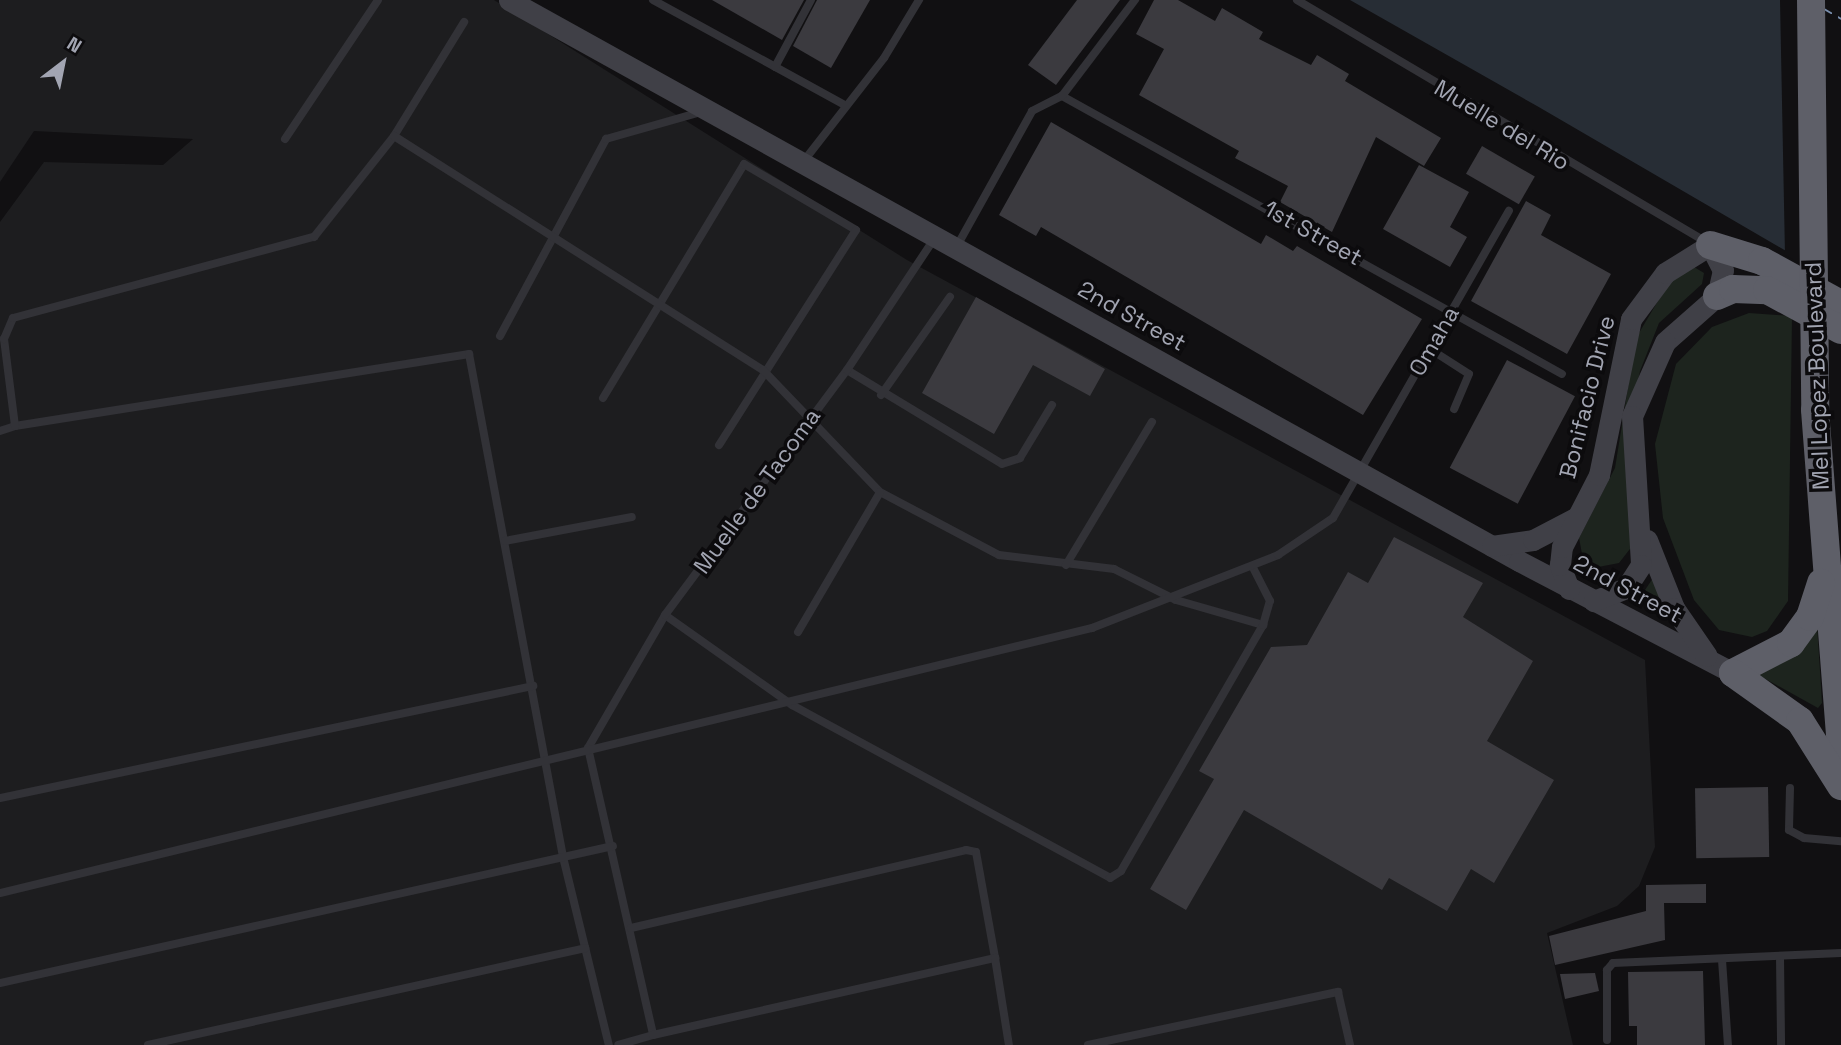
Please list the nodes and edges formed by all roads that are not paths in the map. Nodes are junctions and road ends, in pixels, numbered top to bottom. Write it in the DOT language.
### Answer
graph roads {
  1 [pos="378,0"];
  2 [pos="509,0"];
  3 [pos="653,0"];
  4 [pos="811,0"];
  5 [pos="919,0"];
  6 [pos="1135,0"];
  7 [pos="1297,0"];
  8 [pos="1811,0"];
  9 [pos="464,22"];
  10 [pos="775,67"];
  11 [pos="1062,96"];
  12 [pos="843,104"];
  13 [pos="709,111"];
  14 [pos="394,136"];
  15 [pos="285,139"];
  16 [pos="800,166"];
  17 [pos="1509,211"];
  18 [pos="555,235"];
  19 [pos="934,239"];
  20 [pos="1710,244"];
  21 [pos="955,250"];
  22 [pos="1717,296"];
  23 [pos="950,297"];
  24 [pos="659,302"];
  25 [pos="1841,304"];
  26 [pos="1453,309"];
  27 [pos="1841,330"];
  28 [pos="500,336"];
  29 [pos="1430,349"];
  30 [pos="764,370"];
  31 [pos="847,370"];
  32 [pos="1562,374"];
  33 [pos="881,395"];
  34 [pos="603,398"];
  35 [pos="1052,405"];
  36 [pos="1454,409"];
  37 [pos="810,417"];
  38 [pos="1152,422"];
  39 [pos="15,426"];
  40 [pos="0,431"];
  41 [pos="719,444"];
  42 [pos="1359,472"];
  43 [pos="880,492"];
  44 [pos="632,517"];
  45 [pos="1576,517"];
  46 [pos="1644,530"];
  47 [pos="505,541"];
  48 [pos="1492,546"];
  49 [pos="1824,556"];
  50 [pos="1066,565"];
  51 [pos="1252,566"];
  52 [pos="1569,589"];
  53 [pos="1176,600"];
  54 [pos="1593,601"];
  55 [pos="665,615"];
  56 [pos="1264,625"];
  57 [pos="798,632"];
  58 [pos="1725,669"];
  59 [pos="533,686"];
  60 [pos="792,705"];
  61 [pos="587,748"];
  62 [pos="1841,751"];
  63 [pos="547,765"];
  64 [pos="1841,786"];
  65 [pos="1790,788"];
  66 [pos="0,798"];
  67 [pos="1841,841"];
  68 [pos="613,846"];
  69 [pos="564,857"];
  70 [pos="0,894"];
  71 [pos="631,928"];
  72 [pos="585,948"];
  73 [pos="1841,953"];
  74 [pos="1780,957"];
  75 [pos="995,958"];
  76 [pos="1722,960"];
  77 [pos="0,983"];
  78 [pos="653,1035"];
  79 [pos="1607,1040"];
  80 [pos="148,1045"];
  81 [pos="609,1045"];
  82 [pos="618,1045"];
  83 [pos="1009,1045"];
  84 [pos="1088,1045"];
  85 [pos="1350,1045"];
  86 [pos="1728,1045"];
  87 [pos="1781,1045"];
  1 -- 15 [label="lane"];
  2 -- 13 [label="street, 2nd Street"];
  3 -- 10 [label="lane"];
  4 -- 10 [label="lane"];
  5 -- 12 [label="lane"];
  6 -- 11 [label="lane"];
  7 -- 20 [label="lane, Muelle del Rio"];
  8 -- 49 [label="highway, Mel Lopez Boulevard, bridge"];
  9 -- 14 [label="lane"];
  10 -- 12 [label="lane"];
  11 -- 21 [label="lane"];
  11 -- 26 [label="lane, 1st Street"];
  12 -- 16 [label="lane"];
  13 -- 16 [label="street, 2nd Street"];
  13 -- 18 [label="lane"];
  14 -- 18 [label="lane"];
  14 -- 39 [label="lane"];
  16 -- 19 [label="street, 2nd Street"];
  17 -- 26 [label="lane, Omaha"];
  18 -- 24 [label="lane"];
  18 -- 28 [label="lane"];
  19 -- 21 [label="street, 2nd Street"];
  19 -- 31 [label="lane, Muelle de Tacoma"];
  20 -- 22 [label="street"];
  20 -- 25 [label="highway"];
  20 -- 45 [label="street, Bonifacio Drive"];
  21 -- 42 [label="street, 2nd Street"];
  22 -- 27 [label="highway"];
  22 -- 46 [label="street"];
  23 -- 33 [label="lane"];
  24 -- 30 [label="lane"];
  24 -- 30 [label="lane"];
  24 -- 34 [label="lane"];
  26 -- 29 [label="lane, Omaha"];
  26 -- 32 [label="lane, 1st Street"];
  29 -- 36 [label="lane"];
  29 -- 42 [label="lane, Omaha"];
  30 -- 37 [label="lane"];
  30 -- 41 [label="lane"];
  31 -- 33 [label="lane"];
  31 -- 37 [label="lane, Muelle de Tacoma"];
  33 -- 35 [label="lane"];
  37 -- 43 [label="lane"];
  37 -- 55 [label="lane, Muelle de Tacoma"];
  38 -- 50 [label="lane"];
  39 -- 40 [label="lane"];
  39 -- 47 [label="lane"];
  42 -- 48 [label="street, 2nd Street"];
  42 -- 51 [label="lane, Omaha"];
  43 -- 50 [label="lane"];
  43 -- 57 [label="lane"];
  44 -- 47 [label="lane"];
  45 -- 48 [label="street"];
  45 -- 52 [label="street, Bonifacio Drive"];
  46 -- 54 [label="street"];
  46 -- 58 [label="street"];
  47 -- 59 [label="lane"];
  48 -- 52 [label="street, 2nd Street"];
  49 -- 58 [label="highway"];
  49 -- 62 [label="highway, Mel Lopez Boulevard"];
  50 -- 53 [label="lane"];
  51 -- 53 [label="lane, Omaha"];
  51 -- 56 [label="lane"];
  52 -- 54 [label="street, 2nd Street"];
  53 -- 56 [label="lane"];
  53 -- 60 [label="lane, Omaha"];
  54 -- 58 [label="street, 2nd Street"];
  55 -- 60 [label="lane"];
  55 -- 61 [label="lane, Muelle de Tacoma"];
  56 -- 60 [label="lane"];
  58 -- 64 [label="highway"];
  59 -- 63 [label="lane"];
  59 -- 66 [label="lane"];
  60 -- 61 [label="lane, Omaha"];
  61 -- 63 [label="lane, Omaha"];
  61 -- 68 [label="lane"];
  63 -- 69 [label="lane"];
  63 -- 70 [label="lane, Omaha"];
  65 -- 67 [label="lane"];
  68 -- 69 [label="lane"];
  68 -- 71 [label="lane"];
  69 -- 72 [label="lane"];
  69 -- 77 [label="lane"];
  71 -- 75 [label="lane"];
  71 -- 78 [label="lane"];
  72 -- 80 [label="lane"];
  72 -- 81 [label="lane"];
  73 -- 74 [label="lane"];
  74 -- 76 [label="lane"];
  74 -- 87 [label="lane"];
  75 -- 78 [label="lane"];
  75 -- 83 [label="lane"];
  76 -- 79 [label="lane"];
  76 -- 86 [label="lane"];
  78 -- 82 [label="lane"];
  84 -- 85 [label="lane"];
}
